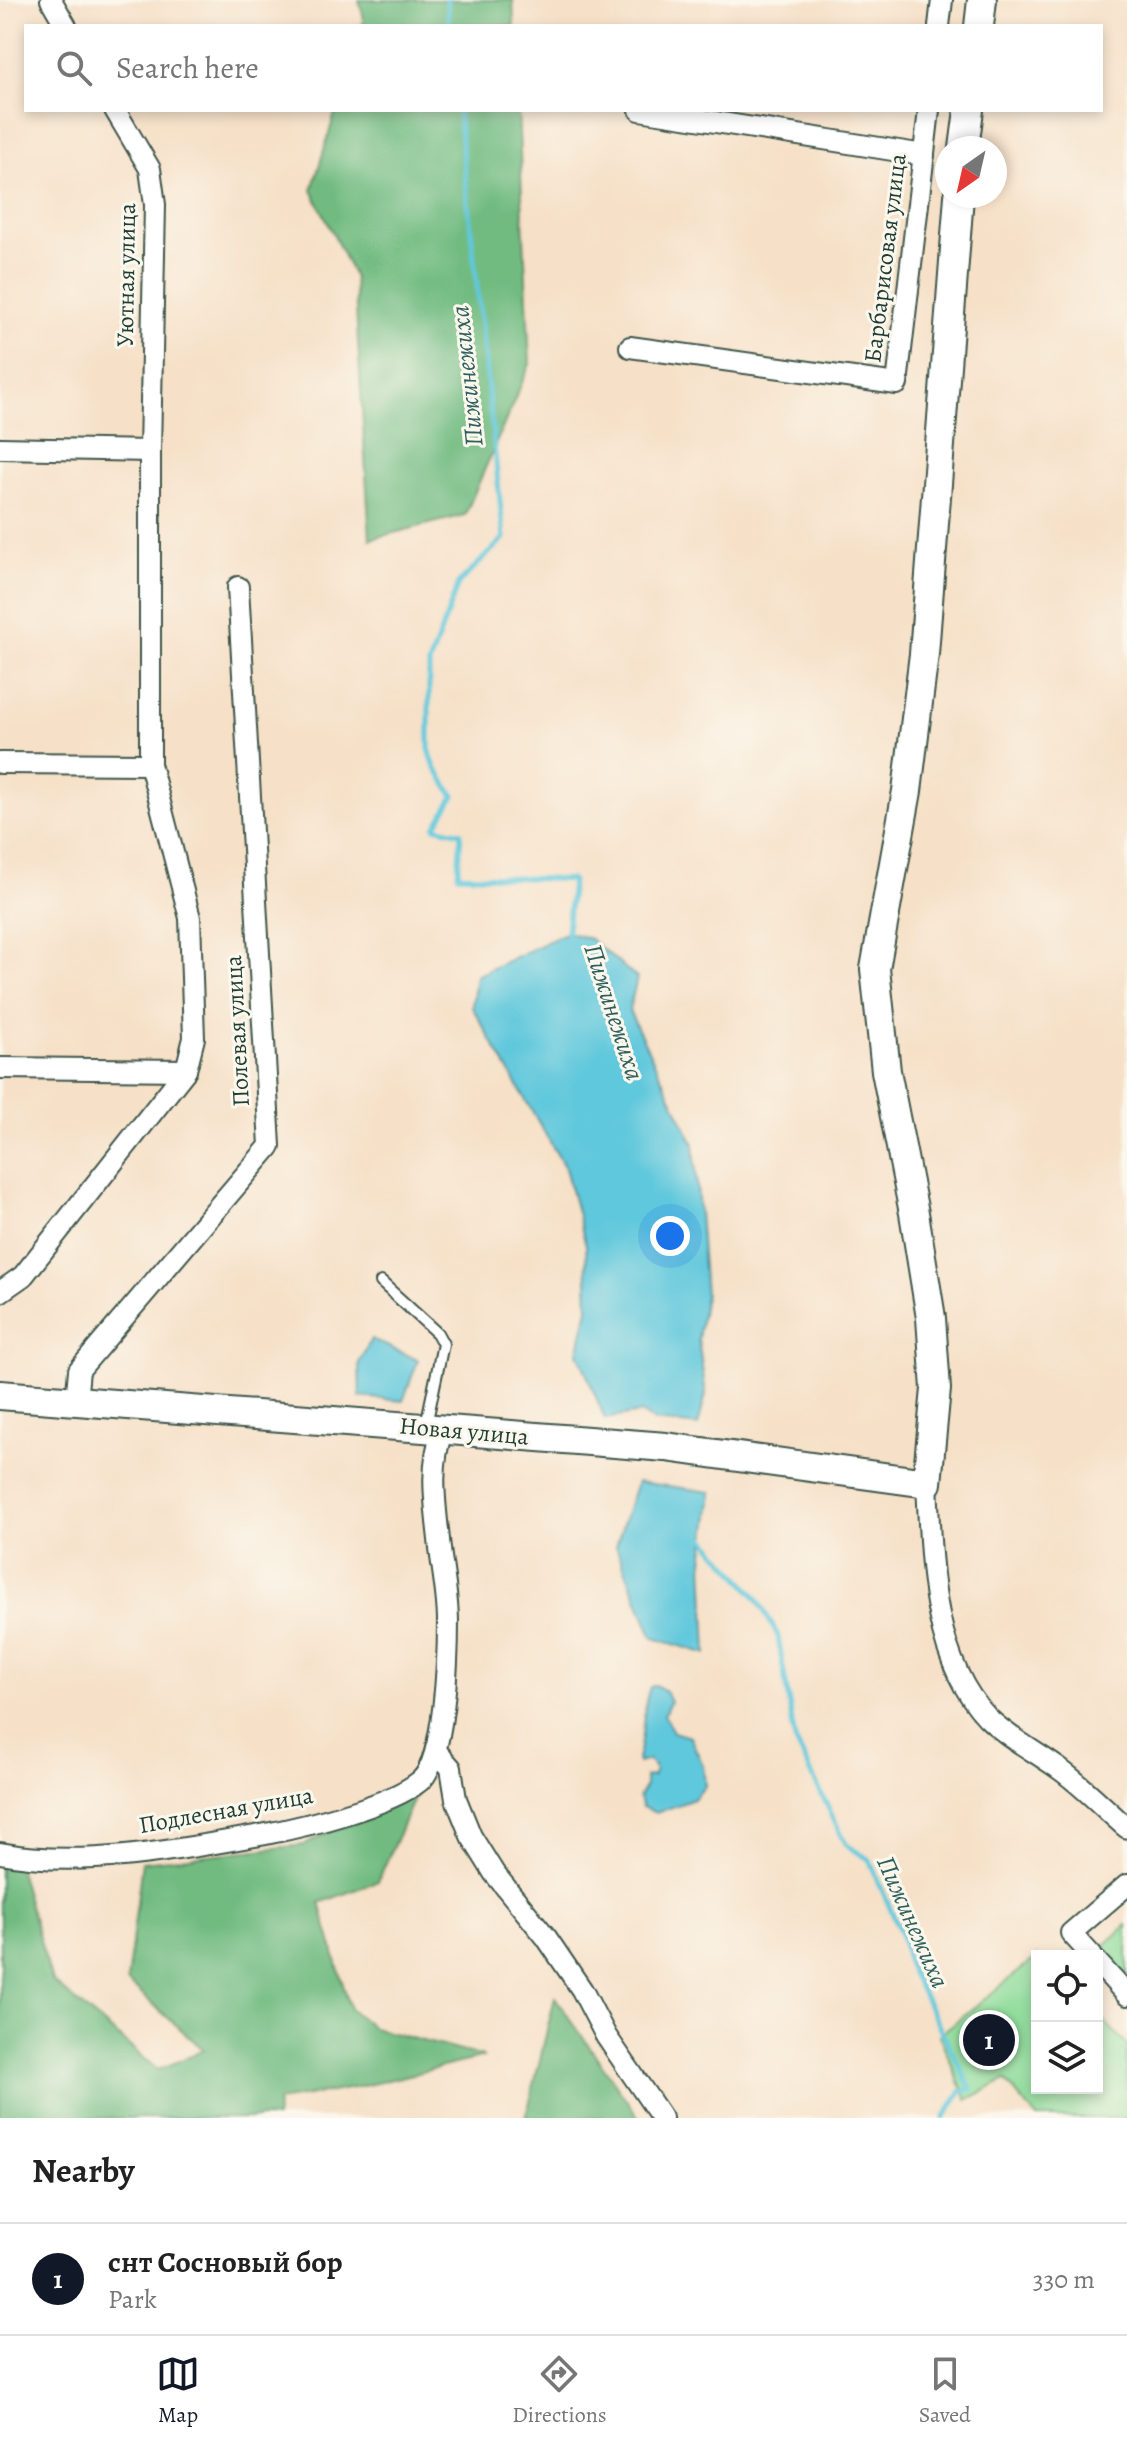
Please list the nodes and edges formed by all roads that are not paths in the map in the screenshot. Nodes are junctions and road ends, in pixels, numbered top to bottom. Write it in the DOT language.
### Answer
graph roads {
  1 [pos="51,0"];
  2 [pos="942,0"];
  3 [pos="982,0"];
  4 [pos="65,24"];
  5 [pos="939,24"];
  6 [pos="979,24"];
  7 [pos="116,112"];
  8 [pos="653,112"];
  9 [pos="929,112"];
  10 [pos="969,112"];
  11 [pos="966,136"];
  12 [pos="924,155"];
  13 [pos="958,208"];
  14 [pos="630,347"];
  15 [pos="0,448"];
  16 [pos="150,451"];
  17 [pos="238,587"];
  18 [pos="0,763"];
  19 [pos="150,764"];
  20 [pos="0,1068"];
  21 [pos="186,1070"];
  22 [pos="381,1282"];
  23 [pos="0,1292"];
  24 [pos="0,1395"];
  25 [pos="76,1402"];
  26 [pos="434,1428"];
  27 [pos="927,1483"];
  28 [pos="437,1752"];
  29 [pos="1127,1828"];
  30 [pos="0,1853"];
  31 [pos="1127,1885"];
  32 [pos="1087,1950"];
  33 [pos="1103,1969"];
  34 [pos="1127,1995"];
  35 [pos="662,2118"];
  1 -- 4 [label="street"];
  2 -- 5 [label="street"];
  3 -- 6 [label="street"];
  7 -- 16 [label="street, Уютная улица"];
  8 -- 12 [label="street"];
  9 -- 12 [label="street, Барбарисовая улица"];
  10 -- 11 [label="street"];
  12 -- 14 [label="street, Барбарисовая улица"];
  13 -- 27 [label="street"];
  15 -- 16 [label="street"];
  16 -- 19 [label="street, Уютная улица"];
  17 -- 25 [label="street, Полевая улица"];
  18 -- 19 [label="street"];
  19 -- 21 [label="street, Уютная улица"];
  20 -- 21 [label="street"];
  21 -- 23 [label="street"];
  22 -- 26 [label="lane"];
  24 -- 25 [label="street, Новая улица"];
  25 -- 26 [label="street, Новая улица"];
  26 -- 27 [label="street, Новая улица"];
  26 -- 28 [label="street, Подлесная улица"];
  27 -- 29 [label="street"];
  28 -- 30 [label="street, Подлесная улица"];
  28 -- 35 [label="street"];
  31 -- 32 [label="street"];
  33 -- 34 [label="street"];
}
